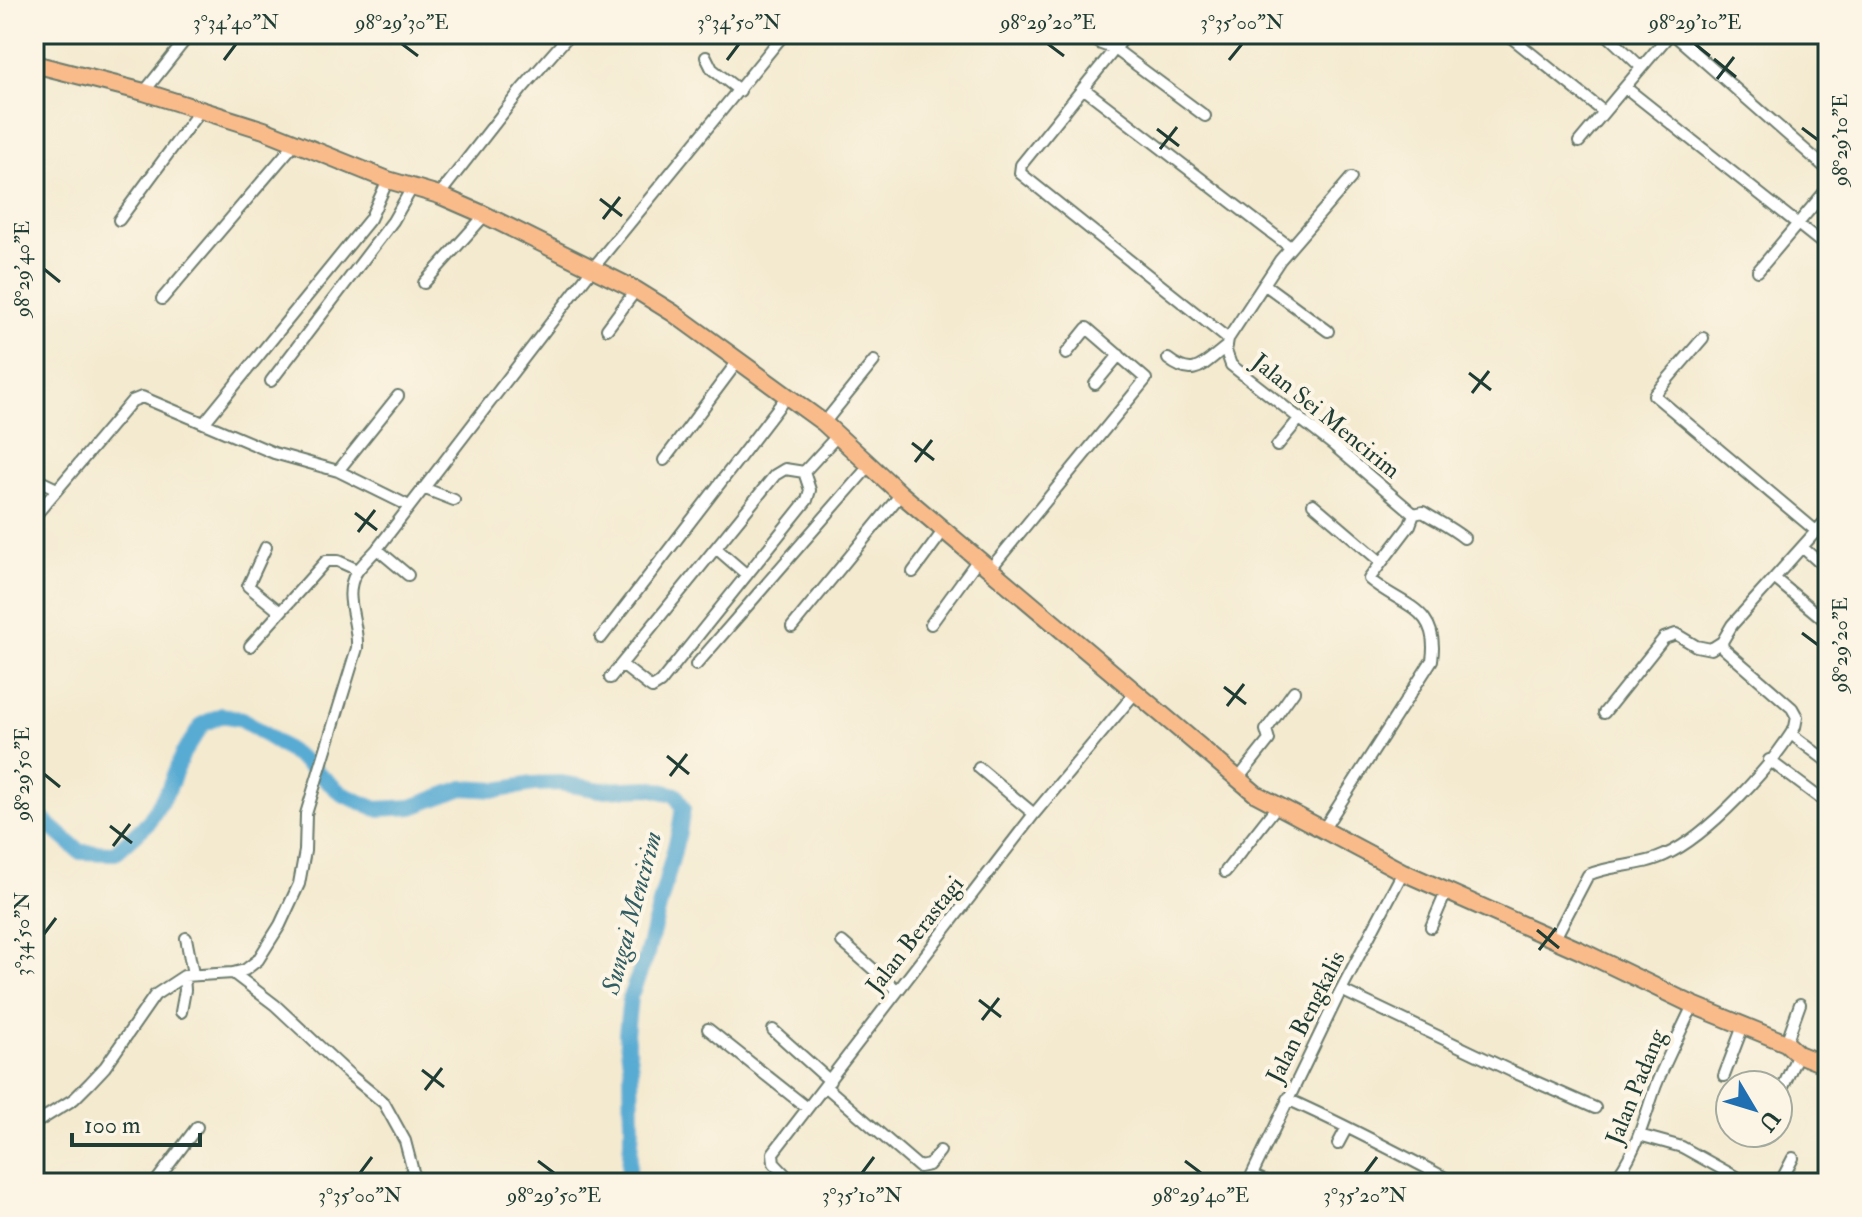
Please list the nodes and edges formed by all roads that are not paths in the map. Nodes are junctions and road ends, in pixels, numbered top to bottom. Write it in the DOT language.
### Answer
graph roads {
  1 [pos="190,34"];
  2 [pos="570,34"];
  3 [pos="784,34"];
  4 [pos="1086,34"];
  5 [pos="1127,34"];
  6 [pos="1507,34"];
  7 [pos="1606,34"];
  8 [pos="1672,34"];
  9 [pos="1115,49"];
  10 [pos="706,57"];
  11 [pos="34,64"];
  12 [pos="1641,67"];
  13 [pos="1625,87"];
  14 [pos="1083,88"];
  15 [pos="740,91"];
  16 [pos="144,92"];
  17 [pos="201,109"];
  18 [pos="1604,112"];
  19 [pos="1205,116"];
  20 [pos="1579,142"];
  21 [pos="295,143"];
  22 [pos="1828,170"];
  23 [pos="1351,178"];
  24 [pos="388,180"];
  25 [pos="413,186"];
  26 [pos="1828,188"];
  27 [pos="439,195"];
  28 [pos="485,215"];
  29 [pos="119,220"];
  30 [pos="1797,225"];
  31 [pos="1290,247"];
  32 [pos="1828,248"];
  33 [pos="593,268"];
  34 [pos="1758,271"];
  35 [pos="424,283"];
  36 [pos="1264,284"];
  37 [pos="636,290"];
  38 [pos="162,299"];
  39 [pos="607,329"];
  40 [pos="1328,331"];
  41 [pos="1703,338"];
  42 [pos="1228,342"];
  43 [pos="1066,354"];
  44 [pos="1119,355"];
  45 [pos="1168,359"];
  46 [pos="738,361"];
  47 [pos="874,361"];
  48 [pos="271,381"];
  49 [pos="1095,384"];
  50 [pos="398,396"];
  51 [pos="787,396"];
  52 [pos="1300,418"];
  53 [pos="204,423"];
  54 [pos="824,423"];
  55 [pos="837,436"];
  56 [pos="1277,446"];
  57 [pos="664,460"];
  58 [pos="870,465"];
  59 [pos="338,471"];
  60 [pos="804,472"];
  61 [pos="34,478"];
  62 [pos="423,488"];
  63 [pos="57,489"];
  64 [pos="901,494"];
  65 [pos="454,500"];
  66 [pos="1313,504"];
  67 [pos="409,506"];
  68 [pos="1414,514"];
  69 [pos="34,517"];
  70 [pos="1828,518"];
  71 [pos="944,530"];
  72 [pos="1816,531"];
  73 [pos="1464,538"];
  74 [pos="266,547"];
  75 [pos="1802,547"];
  76 [pos="377,549"];
  77 [pos="717,549"];
  78 [pos="1381,562"];
  79 [pos="985,563"];
  80 [pos="358,570"];
  81 [pos="1828,570"];
  82 [pos="913,572"];
  83 [pos="408,575"];
  84 [pos="747,575"];
  85 [pos="1774,578"];
  86 [pos="279,611"];
  87 [pos="1828,623"];
  88 [pos="931,624"];
  89 [pos="792,627"];
  90 [pos="601,638"];
  91 [pos="1722,642"];
  92 [pos="250,646"];
  93 [pos="622,665"];
  94 [pos="696,665"];
  95 [pos="610,678"];
  96 [pos="1294,691"];
  97 [pos="1135,693"];
  98 [pos="1604,713"];
  99 [pos="1791,734"];
  100 [pos="1769,760"];
  101 [pos="1828,762"];
  102 [pos="979,768"];
  103 [pos="1238,779"];
  104 [pos="1821,799"];
  105 [pos="1277,806"];
  106 [pos="1034,814"];
  107 [pos="1323,830"];
  108 [pos="1225,872"];
  109 [pos="1403,872"];
  110 [pos="1447,890"];
  111 [pos="1431,927"];
  112 [pos="186,938"];
  113 [pos="1554,940"];
  114 [pos="842,942"];
  115 [pos="233,973"];
  116 [pos="189,975"];
  117 [pos="897,990"];
  118 [pos="1341,990"];
  119 [pos="1800,1004"];
  120 [pos="1693,1005"];
  121 [pos="181,1012"];
  122 [pos="1743,1026"];
  123 [pos="708,1029"];
  124 [pos="773,1030"];
  125 [pos="1792,1049"];
  126 [pos="1828,1066"];
  127 [pos="1727,1069"];
  128 [pos="1786,1069"];
  129 [pos="828,1083"];
  130 [pos="1287,1099"];
  131 [pos="806,1107"];
  132 [pos="1595,1108"];
  133 [pos="34,1124"];
  134 [pos="197,1127"];
  135 [pos="1346,1129"];
  136 [pos="1639,1135"];
  137 [pos="1338,1144"];
  138 [pos="940,1151"];
  139 [pos="1793,1158"];
  140 [pos="1727,1173"];
  141 [pos="1250,1179"];
  142 [pos="155,1183"];
  143 [pos="416,1183"];
  144 [pos="793,1183"];
  145 [pos="1269,1183"];
  146 [pos="1455,1183"];
  147 [pos="1612,1183"];
  148 [pos="1719,1183"];
  149 [pos="1747,1183"];
  150 [pos="1780,1183"];
  1 -- 16 [label="street"];
  2 -- 27 [label="street"];
  3 -- 15 [label="street"];
  4 -- 9 [label="street"];
  5 -- 9 [label="street, Jalan Sei Mencirim"];
  6 -- 18 [label="street"];
  7 -- 12 [label="street"];
  8 -- 12 [label="street"];
  8 -- 22 [label="street"];
  9 -- 14 [label="street, Jalan Sei Mencirim"];
  9 -- 19 [label="street"];
  10 -- 15 [label="street"];
  11 -- 16 [label="main road"];
  12 -- 13 [label="street"];
  13 -- 18 [label="street"];
  13 -- 30 [label="street"];
  14 -- 31 [label="street"];
  14 -- 42 [label="street, Jalan Sei Mencirim"];
  15 -- 33 [label="street"];
  16 -- 17 [label="main road"];
  17 -- 21 [label="main road"];
  17 -- 29 [label="street"];
  18 -- 20 [label="street"];
  21 -- 24 [label="main road"];
  21 -- 38 [label="street"];
  23 -- 31 [label="street"];
  24 -- 25 [label="main road"];
  24 -- 53 [label="street"];
  25 -- 27 [label="main road"];
  25 -- 48 [label="street"];
  26 -- 30 [label="street"];
  27 -- 28 [label="main road"];
  28 -- 33 [label="main road"];
  28 -- 35 [label="street"];
  30 -- 32 [label="street"];
  30 -- 34 [label="street"];
  31 -- 36 [label="street"];
  33 -- 37 [label="main road"];
  33 -- 62 [label="street"];
  36 -- 40 [label="street"];
  36 -- 42 [label="street"];
  37 -- 39 [label="street"];
  37 -- 46 [label="main road"];
  41 -- 72 [label="street"];
  42 -- 45 [label="street"];
  42 -- 52 [label="street, Jalan Sei Mencirim"];
  43 -- 44 [label="street"];
  44 -- 49 [label="street"];
  44 -- 79 [label="street"];
  46 -- 51 [label="main road"];
  46 -- 57 [label="street"];
  47 -- 54 [label="street"];
  50 -- 59 [label="street"];
  51 -- 54 [label="main road"];
  51 -- 90 [label="street"];
  52 -- 56 [label="street"];
  52 -- 68 [label="street, Jalan Sei Mencirim"];
  53 -- 59 [label="street"];
  53 -- 63 [label="street"];
  54 -- 55 [label="main road"];
  55 -- 58 [label="main road"];
  55 -- 60 [label="street"];
  58 -- 64 [label="main road"];
  58 -- 94 [label="street"];
  59 -- 67 [label="street"];
  60 -- 77 [label="street"];
  60 -- 84 [label="street"];
  61 -- 63 [label="street"];
  62 -- 65 [label="street"];
  62 -- 67 [label="street"];
  63 -- 69 [label="street"];
  64 -- 71 [label="main road"];
  64 -- 89 [label="street"];
  66 -- 78 [label="street"];
  67 -- 76 [label="street"];
  68 -- 73 [label="street"];
  68 -- 78 [label="street"];
  70 -- 72 [label="street"];
  71 -- 79 [label="main road"];
  71 -- 82 [label="street"];
  72 -- 75 [label="street"];
  74 -- 86 [label="street"];
  75 -- 81 [label="street"];
  75 -- 85 [label="street"];
  76 -- 80 [label="street"];
  76 -- 83 [label="street"];
  77 -- 84 [label="street"];
  77 -- 93 [label="street"];
  78 -- 107 [label="street"];
  79 -- 88 [label="street"];
  79 -- 97 [label="main road"];
  80 -- 86 [label="street"];
  80 -- 115 [label="street"];
  84 -- 93 [label="street"];
  85 -- 87 [label="street"];
  85 -- 91 [label="street"];
  86 -- 92 [label="street"];
  91 -- 98 [label="street"];
  91 -- 99 [label="street"];
  93 -- 95 [label="street"];
  96 -- 103 [label="street"];
  97 -- 103 [label="main road"];
  97 -- 106 [label="street, Jalan Berastagi"];
  99 -- 100 [label="street"];
  99 -- 101 [label="street"];
  100 -- 104 [label="street"];
  100 -- 113 [label="street"];
  102 -- 106 [label="street"];
  103 -- 105 [label="main road"];
  105 -- 107 [label="main road"];
  105 -- 108 [label="street"];
  106 -- 117 [label="street, Jalan Berastagi"];
  107 -- 109 [label="main road"];
  109 -- 110 [label="main road"];
  109 -- 118 [label="street, Jalan Bengkalis"];
  110 -- 111 [label="street"];
  110 -- 113 [label="main road"];
  112 -- 116 [label="street"];
  113 -- 120 [label="main road"];
  114 -- 117 [label="street"];
  115 -- 116 [label="street"];
  115 -- 143 [label="street"];
  116 -- 121 [label="street"];
  116 -- 133 [label="street"];
  117 -- 129 [label="street, Jalan Berastagi"];
  118 -- 130 [label="street, Jalan Bengkalis"];
  118 -- 132 [label="street"];
  119 -- 125 [label="street"];
  120 -- 122 [label="main road"];
  120 -- 136 [label="street, Jalan Padang"];
  122 -- 125 [label="main road"];
  122 -- 127 [label="street"];
  123 -- 131 [label="street"];
  124 -- 129 [label="street"];
  125 -- 126 [label="main road"];
  125 -- 128 [label="street"];
  129 -- 131 [label="street, Jalan Berastagi"];
  129 -- 138 [label="street"];
  130 -- 135 [label="street"];
  130 -- 141 [label="street, Jalan Bengkalis"];
  131 -- 144 [label="street, Jalan Berastagi"];
  134 -- 142 [label="street"];
  135 -- 137 [label="street"];
  135 -- 146 [label="street"];
  136 -- 140 [label="street"];
  136 -- 147 [label="street, Jalan Padang"];
  139 -- 150 [label="street"];
  140 -- 148 [label="street"];
  140 -- 149 [label="street"];
  141 -- 145 [label="street"];
}
